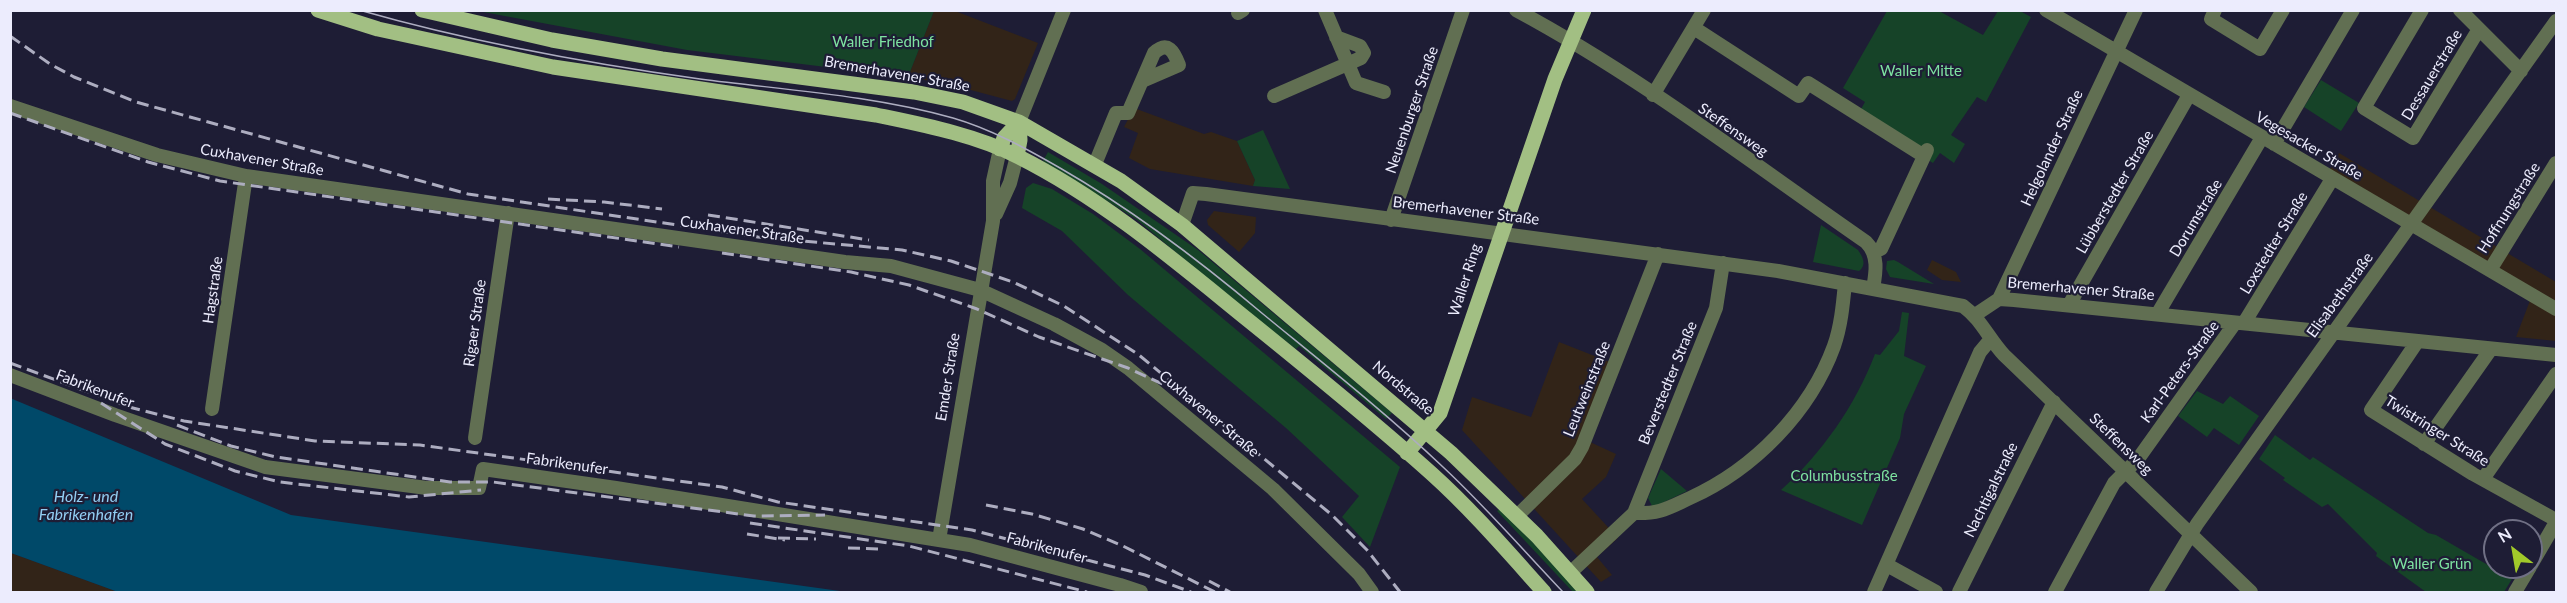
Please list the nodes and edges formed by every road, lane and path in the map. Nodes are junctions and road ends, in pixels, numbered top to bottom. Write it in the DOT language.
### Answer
graph roads {
  1 [pos="318,10"];
  2 [pos="422,10"];
  3 [pos="1064,10"];
  4 [pos="1325,10"];
  5 [pos="1463,10"];
  6 [pos="1515,10"];
  7 [pos="1584,10"];
  8 [pos="1704,10"];
  9 [pos="2046,10"];
  10 [pos="2136,10"];
  11 [pos="2283,10"];
  12 [pos="2352,10"];
  13 [pos="2422,10"];
  14 [pos="2460,10"];
  15 [pos="2213,15"];
  16 [pos="2556,21"];
  17 [pos="1694,27"];
  18 [pos="2479,29"];
  19 [pos="1569,41"];
  20 [pos="2116,50"];
  21 [pos="1348,64"];
  22 [pos="2521,71"];
  23 [pos="1142,81"];
  24 [pos="1384,92"];
  25 [pos="1653,95"];
  26 [pos="2189,95"];
  27 [pos="1274,96"];
  28 [pos="10,106"];
  29 [pos="1018,122"];
  30 [pos="2268,141"];
  31 [pos="1000,149"];
  32 [pos="1017,156"];
  33 [pos="2556,163"];
  34 [pos="1095,164"];
  35 [pos="246,176"];
  36 [pos="2332,179"];
  37 [pos="508,213"];
  38 [pos="1391,220"];
  39 [pos="993,221"];
  40 [pos="2412,224"];
  41 [pos="1182,225"];
  42 [pos="1500,234"];
  43 [pos="1877,250"];
  44 [pos="1658,254"];
  45 [pos="1723,263"];
  46 [pos="2490,270"];
  47 [pos="1845,283"];
  48 [pos="1873,289"];
  49 [pos="980,290"];
  50 [pos="1999,299"];
  51 [pos="2069,305"];
  52 [pos="2556,309"];
  53 [pos="2158,314"];
  54 [pos="1975,315"];
  55 [pos="2240,323"];
  56 [pos="2333,332"];
  57 [pos="1990,340"];
  58 [pos="2417,342"];
  59 [pos="2492,348"];
  60 [pos="2556,355"];
  61 [pos="2556,374"];
  62 [pos="10,375"];
  63 [pos="2054,402"];
  64 [pos="213,409"];
  65 [pos="1426,431"];
  66 [pos="475,438"];
  67 [pos="2424,444"];
  68 [pos="1407,453"];
  69 [pos="2125,471"];
  70 [pos="2483,479"];
  71 [pos="1634,513"];
  72 [pos="1517,516"];
  73 [pos="2556,521"];
  74 [pos="2190,533"];
  75 [pos="939,540"];
  76 [pos="2543,544"];
  77 [pos="1887,565"];
  78 [pos="1570,573"];
  79 [pos="2522,579"];
  80 [pos="1141,592"];
  81 [pos="1372,592"];
  82 [pos="1544,592"];
  83 [pos="1587,592"];
  84 [pos="1874,592"];
  85 [pos="1936,592"];
  86 [pos="1959,592"];
  87 [pos="2055,592"];
  88 [pos="2156,592"];
  89 [pos="2251,592"];
  90 [pos="2515,592"];
  1 -- 31 [label="main road"];
  2 -- 29 [label="main road, Bremerhavener Straße"];
  3 -- 29 [label="street, Emder Straße"];
  4 -- 21 [label="street"];
  5 -- 38 [label="street, Neuenburger Straße"];
  6 -- 19 [label="street, Steffensweg"];
  7 -- 19 [label="main road, Waller Ring"];
  8 -- 17 [label="street"];
  9 -- 20 [label="street, Vegesacker Straße"];
  10 -- 20 [label="street, Helgolander Straße"];
  11 -- 15 [label="street"];
  12 -- 30 [label="street, Dorumstraße"];
  13 -- 18 [label="street, Dessauerstraße"];
  14 -- 18 [label="street"];
  16 -- 22 [label="street, Elisabethstraße"];
  17 -- 25 [label="street"];
  17 -- 43 [label="street"];
  18 -- 22 [label="street"];
  19 -- 25 [label="street, Steffensweg"];
  19 -- 42 [label="main road, Waller Ring"];
  20 -- 26 [label="street, Vegesacker Straße"];
  20 -- 50 [label="street, Helgolander Straße"];
  21 -- 24 [label="street"];
  21 -- 27 [label="street"];
  22 -- 40 [label="street, Elisabethstraße"];
  23 -- 34 [label="street"];
  25 -- 43 [label="street, Steffensweg"];
  26 -- 30 [label="street, Vegesacker Straße"];
  26 -- 51 [label="street, Lübberstedter Straße"];
  28 -- 35 [label="street, Cuxhavener Straße"];
  29 -- 31 [label="main road, Emder Straße"];
  29 -- 32 [label="main road, Emder Straße"];
  29 -- 34 [label="main road, Bremerhavener Straße"];
  30 -- 36 [label="street, Vegesacker Straße"];
  30 -- 53 [label="street, Dorumstraße"];
  31 -- 32 [label="main road"];
  31 -- 39 [label="street, Emder Straße"];
  32 -- 39 [label="street, Emder Straße"];
  32 -- 68 [label="main road"];
  33 -- 46 [label="street, Hoffnungstraße"];
  34 -- 41 [label="main road, Bremerhavener Straße"];
  35 -- 37 [label="street, Cuxhavener Straße"];
  35 -- 64 [label="street, Hagstraße"];
  36 -- 40 [label="street, Vegesacker Straße"];
  36 -- 55 [label="street, Loxstedter Straße"];
  37 -- 49 [label="street, Cuxhavener Straße"];
  37 -- 66 [label="street, Rigaer Straße"];
  38 -- 41 [label="street, Bremerhavener Straße"];
  38 -- 42 [label="street, Bremerhavener Straße"];
  39 -- 49 [label="street, Emder Straße"];
  40 -- 46 [label="street, Vegesacker Straße"];
  40 -- 56 [label="street, Elisabethstraße"];
  41 -- 65 [label="main road, Nordstraße"];
  42 -- 44 [label="street, Bremerhavener Straße"];
  42 -- 65 [label="main road, Waller Ring"];
  43 -- 48 [label="street"];
  44 -- 45 [label="street, Bremerhavener Straße"];
  44 -- 72 [label="street, Leutweinstraße"];
  45 -- 47 [label="street, Bremerhavener Straße"];
  45 -- 71 [label="street, Beverstedter Straße"];
  46 -- 52 [label="street, Vegesacker Straße"];
  47 -- 48 [label="street, Bremerhavener Straße"];
  47 -- 71 [label="street"];
  48 -- 54 [label="street, Bremerhavener Straße"];
  49 -- 75 [label="street, Emder Straße"];
  49 -- 81 [label="street, Cuxhavener Straße"];
  50 -- 51 [label="street, Bremerhavener Straße"];
  50 -- 54 [label="street, Bremerhavener Straße"];
  51 -- 53 [label="street, Bremerhavener Straße"];
  53 -- 55 [label="street, Bremerhavener Straße"];
  54 -- 57 [label="street, Steffensweg"];
  55 -- 56 [label="street, Bremerhavener Straße"];
  55 -- 69 [label="street, Karl-Peters-Straße"];
  56 -- 58 [label="street, Bremerhavener Straße"];
  56 -- 74 [label="street, Elisabethstraße"];
  57 -- 63 [label="street, Steffensweg"];
  57 -- 77 [label="street"];
  58 -- 59 [label="street, Bremerhavener Straße"];
  58 -- 67 [label="street, Twistringer Straße"];
  59 -- 60 [label="street, Bremerhavener Straße"];
  59 -- 67 [label="street"];
  61 -- 70 [label="street"];
  62 -- 75 [label="street, Fabrikenufer"];
  63 -- 69 [label="street, Steffensweg"];
  63 -- 86 [label="street, Nachtigalstraße"];
  65 -- 68 [label="main road, Waller Ring"];
  65 -- 72 [label="main road, Nordstraße"];
  67 -- 70 [label="street, Twistringer Straße"];
  68 -- 82 [label="main road"];
  69 -- 74 [label="street, Steffensweg"];
  69 -- 87 [label="street, Karl-Peters-Straße"];
  70 -- 73 [label="street, Twistringer Straße"];
  71 -- 78 [label="street"];
  72 -- 78 [label="main road, Nordstraße"];
  73 -- 76 [label="street"];
  74 -- 88 [label="street, Elisabethstraße"];
  74 -- 89 [label="street, Steffensweg"];
  75 -- 80 [label="street, Fabrikenufer"];
  77 -- 84 [label="street"];
  77 -- 85 [label="street"];
  78 -- 83 [label="main road, Nordstraße"];
  79 -- 90 [label="street"];
}
